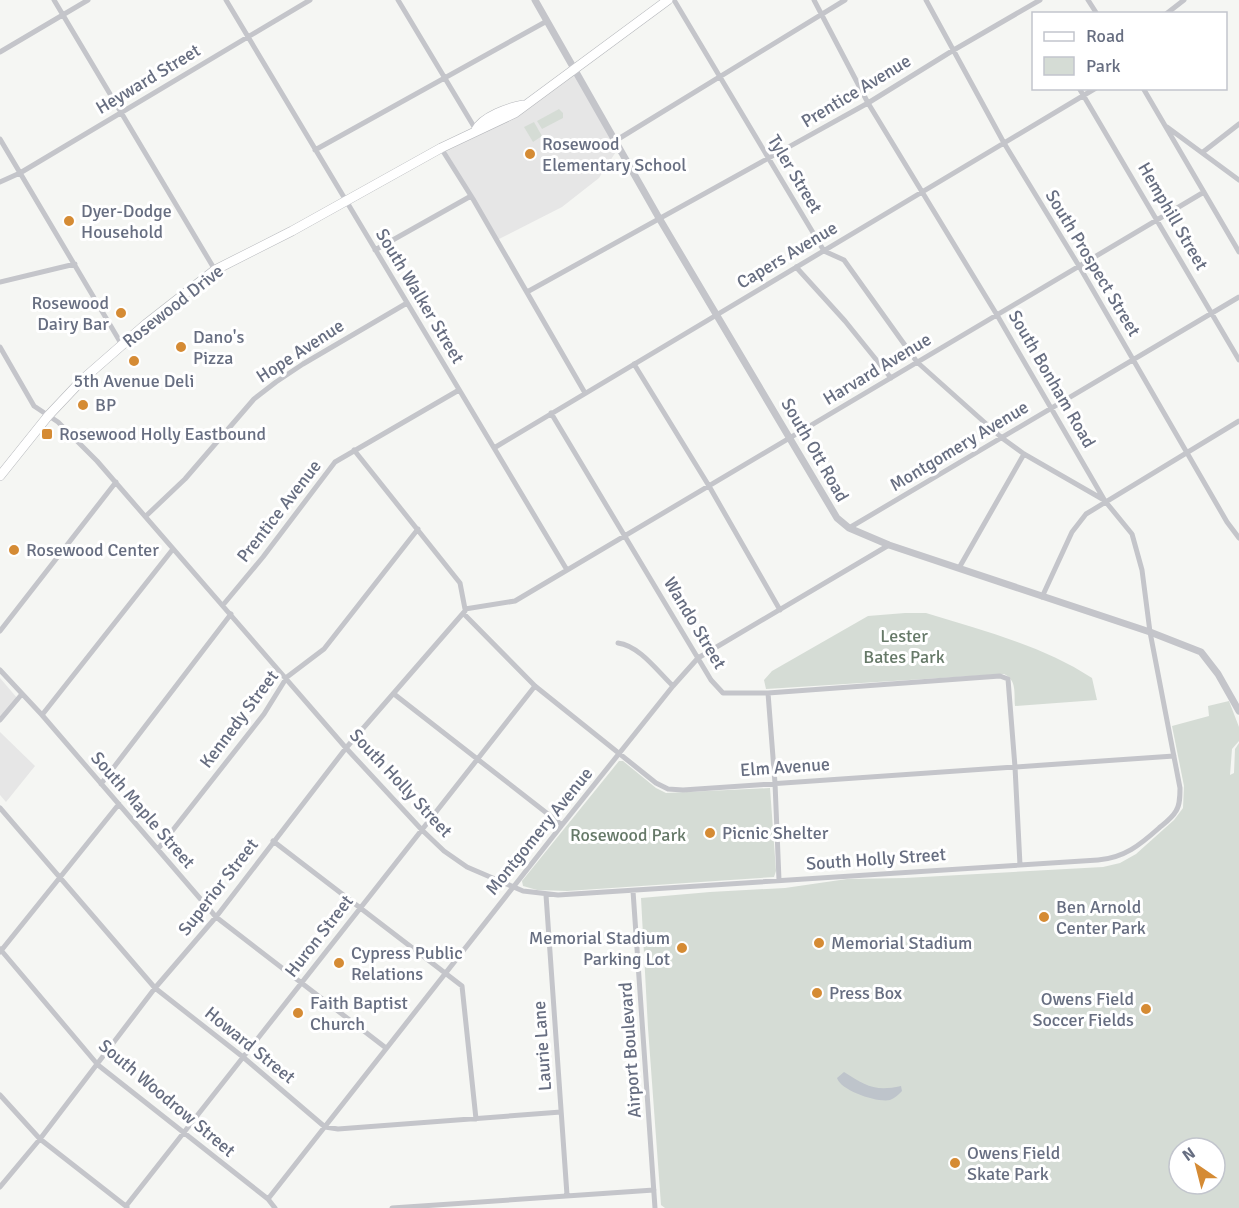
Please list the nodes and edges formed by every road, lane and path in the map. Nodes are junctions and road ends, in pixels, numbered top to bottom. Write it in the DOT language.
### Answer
graph roads {
  1 [pos="54,0"];
  2 [pos="88,0"];
  3 [pos="225,0"];
  4 [pos="310,0"];
  5 [pos="398,0"];
  6 [pos="536,0"];
  7 [pos="668,0"];
  8 [pos="674,0"];
  9 [pos="814,0"];
  10 [pos="845,0"];
  11 [pos="926,0"];
  12 [pos="1040,0"];
  13 [pos="1184,0"];
  14 [pos="1030,6"];
  15 [pos="1034,12"];
  16 [pos="1169,12"];
  17 [pos="822,14"];
  18 [pos="63,15"];
  19 [pos="547,21"];
  20 [pos="248,37"];
  21 [pos="952,51"];
  22 [pos="0,52"];
  23 [pos="574,70"];
  24 [pos="445,78"];
  25 [pos="719,79"];
  26 [pos="1080,90"];
  27 [pos="1093,90"];
  28 [pos="1144,90"];
  29 [pos="1084,96"];
  30 [pos="868,103"];
  31 [pos="121,113"];
  32 [pos="1239,124"];
  33 [pos="1166,126"];
  34 [pos="476,130"];
  35 [pos="0,139"];
  36 [pos="615,141"];
  37 [pos="1004,143"];
  38 [pos="441,148"];
  39 [pos="315,150"];
  40 [pos="1203,152"];
  41 [pos="768,159"];
  42 [pos="20,173"];
  43 [pos="1239,180"];
  44 [pos="0,182"];
  45 [pos="923,192"];
  46 [pos="1204,192"];
  47 [pos="471,196"];
  48 [pos="346,201"];
  49 [pos="660,218"];
  50 [pos="1158,219"];
  51 [pos="375,250"];
  52 [pos="824,251"];
  53 [pos="1239,252"];
  54 [pos="75,264"];
  55 [pos="1079,266"];
  56 [pos="796,267"];
  57 [pos="214,270"];
  58 [pos="0,282"];
  59 [pos="527,292"];
  60 [pos="1239,297"];
  61 [pos="407,303"];
  62 [pos="717,314"];
  63 [pos="1211,314"];
  64 [pos="997,315"];
  65 [pos="122,345"];
  66 [pos="0,347"];
  67 [pos="1133,360"];
  68 [pos="1239,360"];
  69 [pos="917,362"];
  70 [pos="634,364"];
  71 [pos="891,378"];
  72 [pos="459,390"];
  73 [pos="585,393"];
  74 [pos="1052,408"];
  75 [pos="551,413"];
  76 [pos="48,416"];
  77 [pos="1239,422"];
  78 [pos="791,437"];
  79 [pos="1002,438"];
  80 [pos="494,447"];
  81 [pos="354,450"];
  82 [pos="1188,452"];
  83 [pos="1024,454"];
  84 [pos="0,476"];
  85 [pos="116,482"];
  86 [pos="709,486"];
  87 [pos="1106,501"];
  88 [pos="146,516"];
  89 [pos="849,528"];
  90 [pos="418,529"];
  91 [pos="625,536"];
  92 [pos="1239,538"];
  93 [pos="889,544"];
  94 [pos="173,549"];
  95 [pos="959,568"];
  96 [pos="567,570"];
  97 [pos="1042,597"];
  98 [pos="223,605"];
  99 [pos="780,610"];
  100 [pos="464,611"];
  101 [pos="231,614"];
  102 [pos="0,631"];
  103 [pos="1150,632"];
  104 [pos="618,643"];
  105 [pos="698,658"];
  106 [pos="0,670"];
  107 [pos="286,677"];
  108 [pos="535,686"];
  109 [pos="673,686"];
  110 [pos="768,693"];
  111 [pos="22,694"];
  112 [pos="393,694"];
  113 [pos="1239,711"];
  114 [pos="42,715"];
  115 [pos="0,720"];
  116 [pos="346,748"];
  117 [pos="620,753"];
  118 [pos="1174,756"];
  119 [pos="477,760"];
  120 [pos="1015,766"];
  121 [pos="775,783"];
  122 [pos="101,784"];
  123 [pos="1179,803"];
  124 [pos="119,804"];
  125 [pos="0,808"];
  126 [pos="562,825"];
  127 [pos="422,830"];
  128 [pos="273,841"];
  129 [pos="158,849"];
  130 [pos="1020,865"];
  131 [pos="61,878"];
  132 [pos="779,880"];
  133 [pos="513,887"];
  134 [pos="633,891"];
  135 [pos="546,895"];
  136 [pos="360,909"];
  137 [pos="216,917"];
  138 [pos="0,950"];
  139 [pos="445,973"];
  140 [pos="301,983"];
  141 [pos="155,988"];
  142 [pos="386,1048"];
  143 [pos="243,1057"];
  144 [pos="98,1065"];
  145 [pos="0,1095"];
  146 [pos="561,1112"];
  147 [pos="476,1119"];
  148 [pos="325,1127"];
  149 [pos="183,1133"];
  150 [pos="40,1139"];
  151 [pos="0,1187"];
  152 [pos="654,1190"];
  153 [pos="567,1195"];
  154 [pos="268,1200"];
  155 [pos="127,1207"];
  156 [pos="275,1208"];
  157 [pos="392,1208"];
  158 [pos="655,1208"];
  1 -- 18 [label="street"];
  2 -- 18 [label="street"];
  3 -- 20 [label="street, South Walker Street"];
  4 -- 20 [label="street, Heyward Street"];
  5 -- 24 [label="street"];
  6 -- 19 [label="street, South Ott Road"];
  7 -- 23 [label="main road, Rosewood Drive"];
  8 -- 25 [label="street, Tyler Street"];
  9 -- 17 [label="street, South Bonham Road"];
  10 -- 17 [label="street"];
  11 -- 21 [label="street, South Prospect Street"];
  12 -- 14 [label="street, Prentice Avenue"];
  13 -- 16 [label="street"];
  14 -- 15 [label="street"];
  14 -- 21 [label="street, Prentice Avenue"];
  17 -- 25 [label="street"];
  17 -- 30 [label="street, South Bonham Road"];
  18 -- 22 [label="street"];
  18 -- 31 [label="street"];
  19 -- 23 [label="street, South Ott Road"];
  19 -- 24 [label="street"];
  20 -- 31 [label="street, Heyward Street"];
  20 -- 39 [label="street, South Walker Street"];
  21 -- 30 [label="street, Prentice Avenue"];
  21 -- 37 [label="street, South Prospect Street"];
  23 -- 34 [label="main road, Rosewood Drive"];
  23 -- 36 [label="street, South Ott Road"];
  24 -- 34 [label="street"];
  24 -- 39 [label="street"];
  25 -- 36 [label="street"];
  25 -- 41 [label="street, Tyler Street"];
  26 -- 29 [label="street, Hemphill Street"];
  27 -- 29 [label="street, Capers Avenue"];
  28 -- 33 [label="street"];
  29 -- 37 [label="street, Capers Avenue"];
  29 -- 50 [label="street, Hemphill Street"];
  30 -- 41 [label="street, Prentice Avenue"];
  30 -- 45 [label="street, South Bonham Road"];
  31 -- 42 [label="street, Heyward Street"];
  31 -- 57 [label="street"];
  32 -- 40 [label="street"];
  33 -- 40 [label="street"];
  33 -- 46 [label="street"];
  34 -- 38 [label="main road, Rosewood Drive"];
  35 -- 42 [label="street"];
  36 -- 49 [label="street, South Ott Road"];
  37 -- 45 [label="street, Capers Avenue"];
  37 -- 55 [label="street, South Prospect Street"];
  38 -- 47 [label="street"];
  38 -- 48 [label="main road, Rosewood Drive"];
  39 -- 48 [label="street, South Walker Street"];
  40 -- 43 [label="street"];
  41 -- 49 [label="street, Prentice Avenue"];
  41 -- 52 [label="street, Tyler Street"];
  42 -- 44 [label="street, Heyward Street"];
  42 -- 54 [label="street"];
  45 -- 52 [label="street, Capers Avenue"];
  45 -- 64 [label="street, South Bonham Road"];
  46 -- 50 [label="street, Harvard Avenue"];
  46 -- 53 [label="street"];
  47 -- 51 [label="street"];
  47 -- 59 [label="street"];
  48 -- 51 [label="street, South Walker Street"];
  48 -- 57 [label="main road, Rosewood Drive"];
  49 -- 59 [label="street, Prentice Avenue"];
  49 -- 62 [label="street, South Ott Road"];
  50 -- 55 [label="street, Harvard Avenue"];
  50 -- 63 [label="street, Hemphill Street"];
  51 -- 61 [label="street, South Walker Street"];
  52 -- 56 [label="street, Capers Avenue"];
  52 -- 69 [label="street, Tyler Street"];
  54 -- 58 [label="street"];
  54 -- 65 [label="street"];
  55 -- 64 [label="street, Harvard Avenue"];
  55 -- 67 [label="street, South Prospect Street"];
  56 -- 62 [label="street, Capers Avenue"];
  56 -- 71 [label="street"];
  57 -- 65 [label="main road, Rosewood Drive"];
  59 -- 73 [label="street"];
  60 -- 63 [label="street, Montgomery Avenue"];
  61 -- 72 [label="street, South Walker Street"];
  61 -- 88 [label="street, Hope Avenue"];
  62 -- 70 [label="street, Capers Avenue"];
  62 -- 78 [label="street, South Ott Road"];
  63 -- 67 [label="street, Montgomery Avenue"];
  63 -- 68 [label="street, Hemphill Street"];
  64 -- 69 [label="street, Harvard Avenue"];
  64 -- 74 [label="street, South Bonham Road"];
  65 -- 76 [label="main road, Rosewood Drive"];
  66 -- 76 [label="street, South Holly Street"];
  67 -- 74 [label="street, Montgomery Avenue"];
  67 -- 82 [label="street, South Prospect Street"];
  69 -- 71 [label="street, Harvard Avenue"];
  69 -- 79 [label="street, Tyler Street"];
  70 -- 73 [label="street, Capers Avenue"];
  70 -- 86 [label="street"];
  71 -- 78 [label="street, Harvard Avenue"];
  72 -- 80 [label="street, South Walker Street"];
  72 -- 81 [label="street, Prentice Avenue"];
  73 -- 75 [label="street, Capers Avenue"];
  74 -- 79 [label="street, Montgomery Avenue"];
  74 -- 87 [label="street, South Bonham Road"];
  75 -- 80 [label="street, Capers Avenue"];
  75 -- 91 [label="street, Wando Street"];
  76 -- 84 [label="main road, Rosewood Drive"];
  76 -- 85 [label="street, South Holly Street"];
  77 -- 82 [label="street"];
  78 -- 86 [label="street, Harvard Avenue"];
  78 -- 89 [label="street, South Ott Road"];
  79 -- 83 [label="street, Tyler Street"];
  79 -- 89 [label="street, Montgomery Avenue"];
  80 -- 96 [label="street, South Walker Street"];
  81 -- 90 [label="street"];
  81 -- 98 [label="street, Prentice Avenue"];
  82 -- 87 [label="street"];
  82 -- 92 [label="street, South Prospect Street"];
  83 -- 87 [label="street, Tyler Street"];
  83 -- 95 [label="street"];
  85 -- 88 [label="street, South Holly Street"];
  85 -- 102 [label="street"];
  86 -- 91 [label="street, Harvard Avenue"];
  86 -- 99 [label="street"];
  87 -- 97 [label="street"];
  87 -- 103 [label="street, South Bonham Road"];
  88 -- 94 [label="street, South Holly Street"];
  89 -- 93 [label="street, South Ott Road"];
  90 -- 100 [label="street"];
  90 -- 107 [label="street, Kennedy Street"];
  91 -- 96 [label="street, Harvard Avenue"];
  91 -- 105 [label="street, Wando Street"];
  93 -- 95 [label="street, South Ott Road"];
  93 -- 99 [label="street, Montgomery Avenue"];
  94 -- 98 [label="street, South Holly Street"];
  94 -- 114 [label="street"];
  95 -- 97 [label="street, South Ott Road"];
  96 -- 100 [label="street, Harvard Avenue"];
  97 -- 103 [label="street, South Ott Road"];
  98 -- 101 [label="street, South Holly Street"];
  99 -- 105 [label="street, Montgomery Avenue"];
  100 -- 108 [label="street, Elm Avenue"];
  100 -- 112 [label="street, Superior Street"];
  101 -- 107 [label="street, South Holly Street"];
  101 -- 122 [label="street"];
  103 -- 113 [label="street, South Ott Road"];
  103 -- 118 [label="street, South Bonham Road"];
  104 -- 109 [label="street"];
  105 -- 109 [label="street, Montgomery Avenue"];
  105 -- 110 [label="street, Wando Street"];
  106 -- 111 [label="street, South Maple Street"];
  107 -- 116 [label="street, South Holly Street"];
  107 -- 129 [label="street, Kennedy Street"];
  108 -- 117 [label="street, Elm Avenue"];
  108 -- 119 [label="street, Huron Street"];
  109 -- 117 [label="street, Montgomery Avenue"];
  110 -- 120 [label="street, Wando Street"];
  110 -- 121 [label="street"];
  111 -- 114 [label="street, South Maple Street"];
  111 -- 115 [label="street"];
  112 -- 116 [label="street, Superior Street"];
  112 -- 119 [label="street"];
  114 -- 122 [label="street, South Maple Street"];
  116 -- 127 [label="street, South Holly Street"];
  116 -- 128 [label="street, Superior Street"];
  117 -- 121 [label="street, Elm Avenue"];
  117 -- 126 [label="street, Montgomery Avenue"];
  118 -- 120 [label="street, Elm Avenue"];
  118 -- 123 [label="street, South Bonham Road"];
  119 -- 126 [label="street"];
  119 -- 127 [label="street, Huron Street"];
  120 -- 121 [label="street, Elm Avenue"];
  120 -- 130 [label="street"];
  121 -- 132 [label="street"];
  122 -- 124 [label="street, South Maple Street"];
  123 -- 130 [label="street, South Holly Street"];
  124 -- 129 [label="street, South Maple Street"];
  124 -- 131 [label="street"];
  125 -- 131 [label="street, Howard Street"];
  126 -- 133 [label="street, Montgomery Avenue"];
  127 -- 133 [label="street, South Holly Street"];
  127 -- 136 [label="street, Huron Street"];
  128 -- 136 [label="street"];
  128 -- 137 [label="street, Superior Street"];
  129 -- 137 [label="street, South Maple Street"];
  130 -- 132 [label="street, South Holly Street"];
  131 -- 138 [label="street"];
  131 -- 141 [label="street, Howard Street"];
  132 -- 134 [label="street, South Holly Street"];
  133 -- 135 [label="street, South Holly Street"];
  133 -- 139 [label="street, Montgomery Avenue"];
  134 -- 135 [label="street, South Holly Street"];
  134 -- 152 [label="street, Airport Boulevard"];
  135 -- 146 [label="street, Laurie Lane"];
  136 -- 139 [label="street"];
  136 -- 140 [label="street, Huron Street"];
  137 -- 140 [label="street, South Maple Street"];
  137 -- 141 [label="street, Superior Street"];
  138 -- 144 [label="street, South Woodrow Street"];
  139 -- 142 [label="street, Montgomery Avenue"];
  139 -- 147 [label="street"];
  140 -- 142 [label="street, South Maple Street"];
  140 -- 143 [label="street, Huron Street"];
  141 -- 143 [label="street, Howard Street"];
  141 -- 144 [label="street, Superior Street"];
  142 -- 148 [label="street, Montgomery Avenue"];
  143 -- 148 [label="street, Howard Street"];
  143 -- 149 [label="street, Huron Street"];
  144 -- 149 [label="street, South Woodrow Street"];
  144 -- 150 [label="street, Superior Street"];
  145 -- 150 [label="street"];
  146 -- 147 [label="street"];
  146 -- 153 [label="street, Laurie Lane"];
  147 -- 148 [label="street"];
  148 -- 154 [label="street, Montgomery Avenue"];
  149 -- 154 [label="street, South Woodrow Street"];
  149 -- 155 [label="street, Huron Street"];
  150 -- 151 [label="street, Superior Street"];
  150 -- 155 [label="street"];
  152 -- 153 [label="street"];
  152 -- 158 [label="street, Airport Boulevard"];
  153 -- 157 [label="street"];
  154 -- 156 [label="street, South Woodrow Street"];
}
